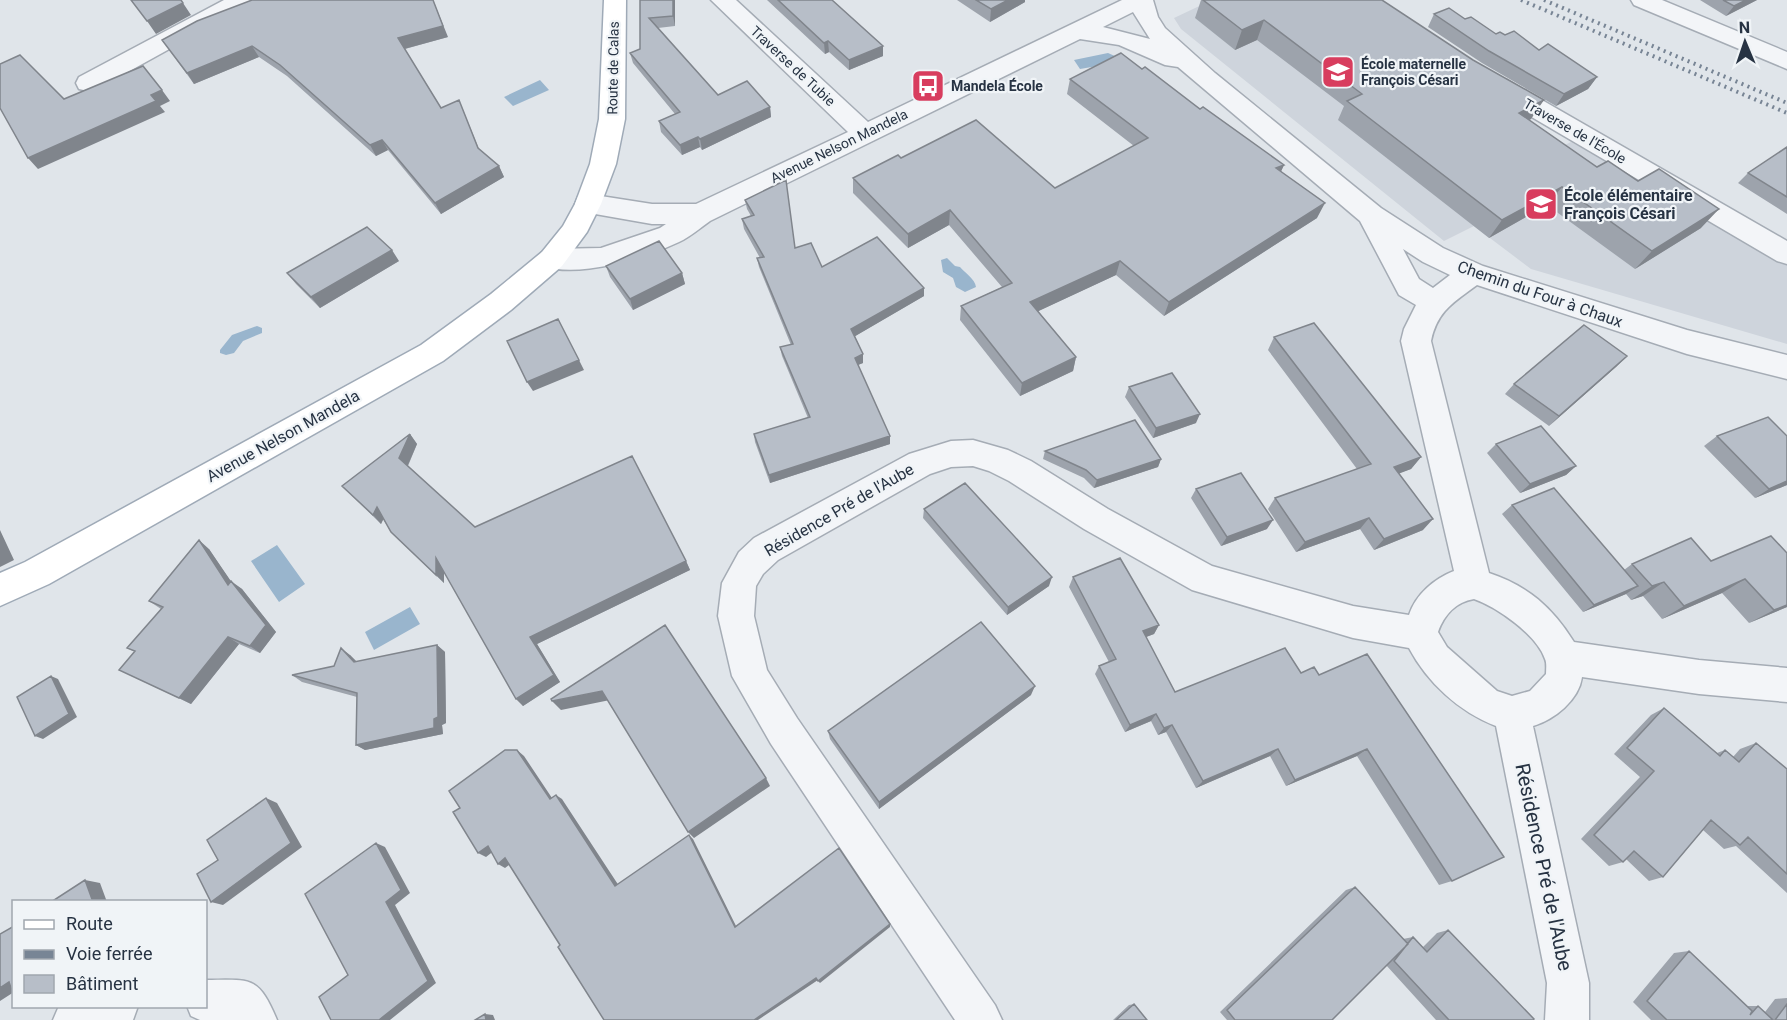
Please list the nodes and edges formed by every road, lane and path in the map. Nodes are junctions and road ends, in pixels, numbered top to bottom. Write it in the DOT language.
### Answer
graph roads {
  1 [pos="241,0"];
  2 [pos="615,0"];
  3 [pos="722,0"];
  4 [pos="1141,0"];
  5 [pos="1642,0"];
  6 [pos="1077,31"];
  7 [pos="1787,61"];
  8 [pos="1472,71"];
  9 [pos="1206,79"];
  10 [pos="88,84"];
  11 [pos="864,133"];
  12 [pos="588,204"];
  13 [pos="699,214"];
  14 [pos="1371,215"];
  15 [pos="1787,254"];
  16 [pos="552,259"];
  17 [pos="1473,273"];
  18 [pos="1433,302"];
  19 [pos="1787,367"];
  20 [pos="1474,583"];
  21 [pos="0,590"];
  22 [pos="1420,633"];
  23 [pos="1564,657"];
  24 [pos="1787,685"];
  25 [pos="1512,714"];
  26 [pos="207,1000"];
  27 [pos="111,1008"];
  28 [pos="75,1020"];
  29 [pos="255,1020"];
  30 [pos="980,1020"];
  31 [pos="1567,1020"];
  1 -- 10 [label="street"];
  2 -- 12 [label="main road, Route de Calas"];
  3 -- 11 [label="street, Traverse de Tubie"];
  4 -- 6 [label="street, Avenue Nelson Mandela"];
  4 -- 9 [label="street, Chemin du Four à Chaux"];
  5 -- 7 [label="street"];
  6 -- 9 [label="street, Chemin du Four à Chaux"];
  6 -- 11 [label="street, Avenue Nelson Mandela"];
  8 -- 15 [label="street, Traverse de l'École"];
  9 -- 14 [label="street, Chemin du Four à Chaux"];
  11 -- 13 [label="street, Avenue Nelson Mandela"];
  12 -- 13 [label="street, Avenue Nelson Mandela"];
  12 -- 16 [label="main road, Avenue Nelson Mandela"];
  13 -- 16 [label="street, Avenue Nelson Mandela"];
  14 -- 17 [label="street, Chemin du Four à Chaux"];
  14 -- 18 [label="street"];
  16 -- 21 [label="main road, Avenue Nelson Mandela"];
  17 -- 18 [label="street"];
  17 -- 19 [label="street, Chemin du Four à Chaux"];
  18 -- 20 [label="street"];
  20 -- 22 [label="street"];
  20 -- 23 [label="street"];
  22 -- 25 [label="street"];
  22 -- 30 [label="street, Résidence Pré de l'Aube"];
  23 -- 24 [label="street"];
  23 -- 25 [label="street"];
  25 -- 31 [label="street, Résidence Pré de l'Aube"];
  26 -- 29 [label="street"];
  27 -- 28 [label="street"];
}
